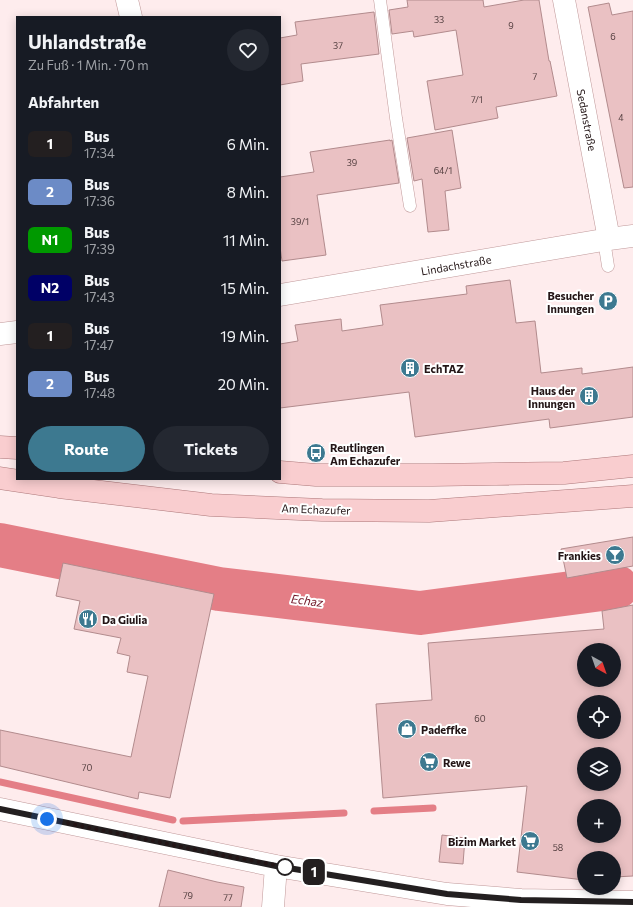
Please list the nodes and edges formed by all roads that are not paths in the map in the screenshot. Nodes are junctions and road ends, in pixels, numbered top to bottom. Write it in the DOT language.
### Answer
graph roads {
  1 [pos="128,0"];
  2 [pos="380,0"];
  3 [pos="564,0"];
  4 [pos="131,16"];
  5 [pos="410,206"];
  6 [pos="633,236"];
  7 [pos="607,240"];
  8 [pos="608,266"];
  9 [pos="281,295"];
  10 [pos="16,332"];
  11 [pos="0,334"];
  12 [pos="0,447"];
  13 [pos="16,448"];
  14 [pos="633,459"];
  15 [pos="633,466"];
  16 [pos="281,472"];
  17 [pos="564,473"];
  18 [pos="0,478"];
  19 [pos="633,496"];
  20 [pos="0,810"];
  21 [pos="276,866"];
  22 [pos="633,902"];
  23 [pos="273,907"];
  1 -- 4 [label="street"];
  2 -- 5 [label="lane"];
  3 -- 7 [label="street, Sedanstraße"];
  6 -- 7 [label="street, Lindachstraße"];
  7 -- 8 [label="lane"];
  7 -- 9 [label="street, Lindachstraße"];
  10 -- 11 [label="street"];
  12 -- 13 [label="main road"];
  14 -- 17 [label="lane"];
  15 -- 17 [label="main road"];
  16 -- 17 [label="main road"];
  18 -- 19 [label="main road, Am Echazufer"];
  20 -- 21 [label="street"];
  21 -- 22 [label="street"];
  21 -- 23 [label="street"];
}
